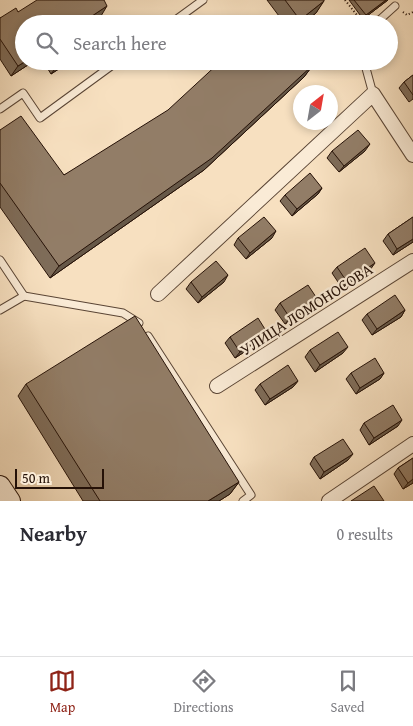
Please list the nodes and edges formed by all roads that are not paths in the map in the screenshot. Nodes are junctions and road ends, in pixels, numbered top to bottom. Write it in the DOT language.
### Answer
graph roads {
  1 [pos="202,0"];
  2 [pos="396,6"];
  3 [pos="182,15"];
  4 [pos="386,15"];
  5 [pos="106,70"];
  6 [pos="366,70"];
  7 [pos="373,94"];
  8 [pos="0,109"];
  9 [pos="413,155"];
  10 [pos="0,260"];
  11 [pos="413,261"];
  12 [pos="158,294"];
  13 [pos="24,296"];
  14 [pos="0,310"];
  15 [pos="217,386"];
  16 [pos="413,444"];
  17 [pos="0,486"];
  18 [pos="10,501"];
  19 [pos="243,501"];
  20 [pos="329,501"];
  1 -- 3 [label="lane"];
  2 -- 4 [label="lane"];
  5 -- 8 [label="lane"];
  6 -- 7 [label="lane"];
  7 -- 9 [label="street"];
  7 -- 12 [label="street"];
  10 -- 13 [label="lane"];
  11 -- 15 [label="street, УЛИЦА ЛОМОНОСОВА"];
  13 -- 14 [label="lane"];
  13 -- 19 [label="lane"];
  16 -- 20 [label="street"];
  17 -- 18 [label="street"];
}
